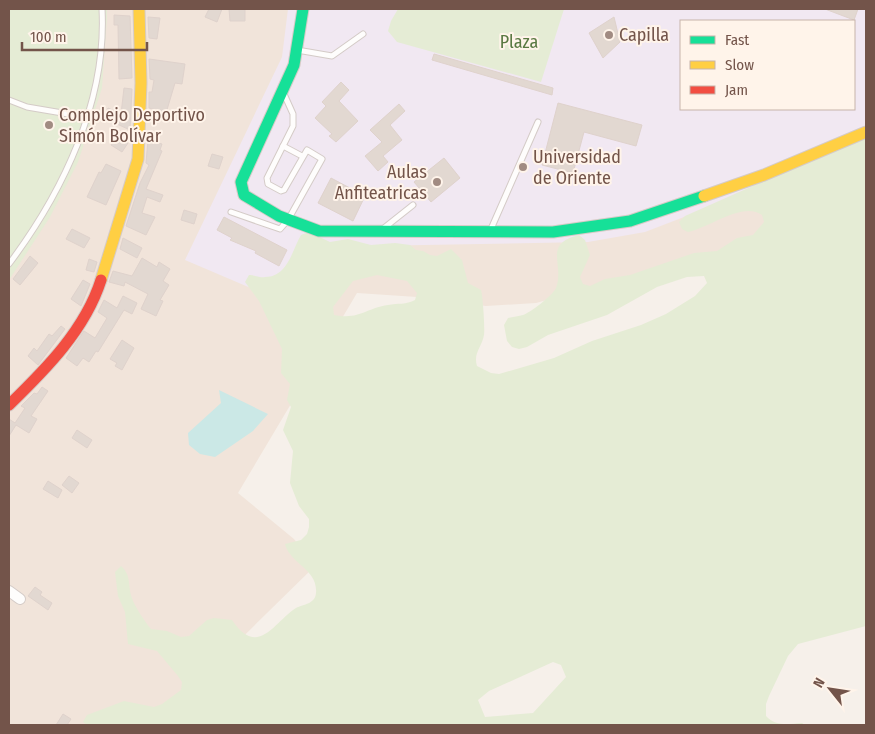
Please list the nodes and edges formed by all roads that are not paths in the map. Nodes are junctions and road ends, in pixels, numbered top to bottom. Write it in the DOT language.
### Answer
graph roads {
  1 [pos="102,9"];
  2 [pos="139,9"];
  3 [pos="303,9"];
  4 [pos="363,34"];
  5 [pos="297,50"];
  6 [pos="282,91"];
  7 [pos="9,100"];
  8 [pos="86,117"];
  9 [pos="538,122"];
  10 [pos="866,132"];
  11 [pos="283,146"];
  12 [pos="302,156"];
  13 [pos="413,205"];
  14 [pos="231,212"];
  15 [pos="288,220"];
  16 [pos="379,231"];
  17 [pos="490,232"];
  18 [pos="9,264"];
  19 [pos="9,405"];
  20 [pos="9,591"];
  21 [pos="20,599"];
  1 -- 8 [label="lane"];
  2 -- 19 [label="street"];
  3 -- 5 [label="street"];
  4 -- 5 [label="lane"];
  5 -- 6 [label="street"];
  6 -- 11 [label="lane"];
  6 -- 15 [label="street"];
  7 -- 8 [label="lane"];
  8 -- 18 [label="lane"];
  9 -- 17 [label="lane"];
  10 -- 17 [label="street"];
  11 -- 12 [label="lane"];
  11 -- 12 [label="lane"];
  12 -- 15 [label="lane"];
  13 -- 16 [label="lane"];
  14 -- 15 [label="lane"];
  15 -- 16 [label="street"];
  16 -- 17 [label="street"];
  20 -- 21 [label="street"];
}
